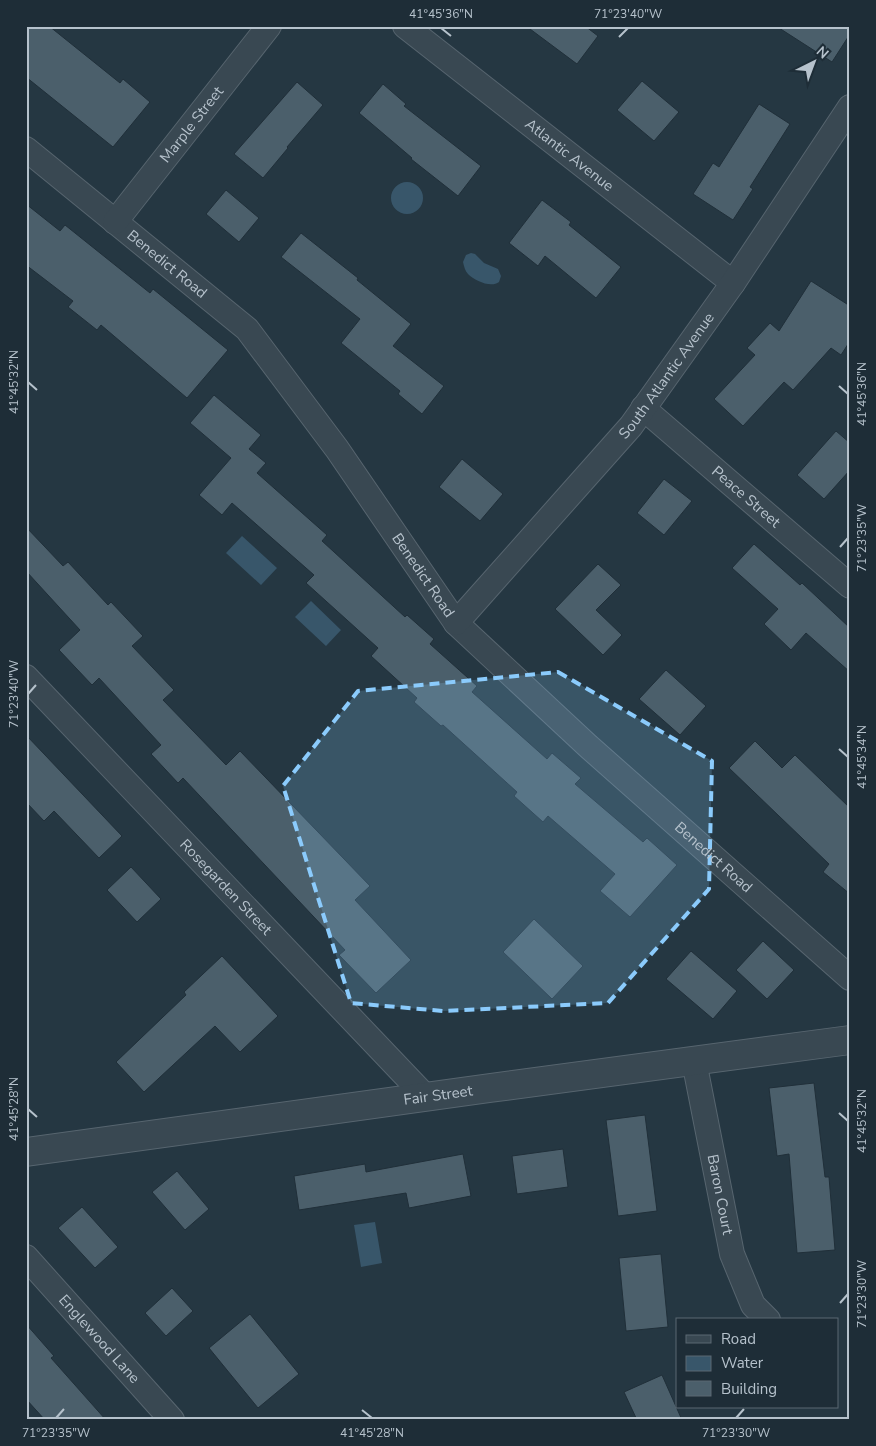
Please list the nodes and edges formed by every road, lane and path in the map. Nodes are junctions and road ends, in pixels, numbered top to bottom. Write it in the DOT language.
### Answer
graph roads {
  1 [pos="269,26"];
  2 [pos="406,26"];
  3 [pos="849,110"];
  4 [pos="26,149"];
  5 [pos="115,222"];
  6 [pos="733,283"];
  7 [pos="643,408"];
  8 [pos="850,586"];
  9 [pos="456,623"];
  10 [pos="26,678"];
  11 [pos="850,978"];
  12 [pos="850,1040"];
  13 [pos="694,1060"];
  14 [pos="426,1096"];
  15 [pos="27,1151"];
  16 [pos="26,1257"];
  17 [pos="766,1318"];
  18 [pos="172,1420"];
  1 -- 5 [label="street, Marple Street"];
  2 -- 6 [label="street, Atlantic Avenue"];
  3 -- 6 [label="street, South Atlantic Avenue"];
  4 -- 5 [label="street, Benedict Road"];
  5 -- 9 [label="street, Benedict Road"];
  6 -- 7 [label="street, South Atlantic Avenue"];
  7 -- 8 [label="street, Peace Street"];
  7 -- 9 [label="street, South Atlantic Avenue"];
  9 -- 11 [label="street, Benedict Road"];
  10 -- 14 [label="street, Rosegarden Street"];
  12 -- 13 [label="street, Fair Street"];
  13 -- 14 [label="street, Fair Street"];
  13 -- 17 [label="street, Baron Court"];
  14 -- 15 [label="street, Fair Street"];
  16 -- 18 [label="street, Englewood Lane"];
}
